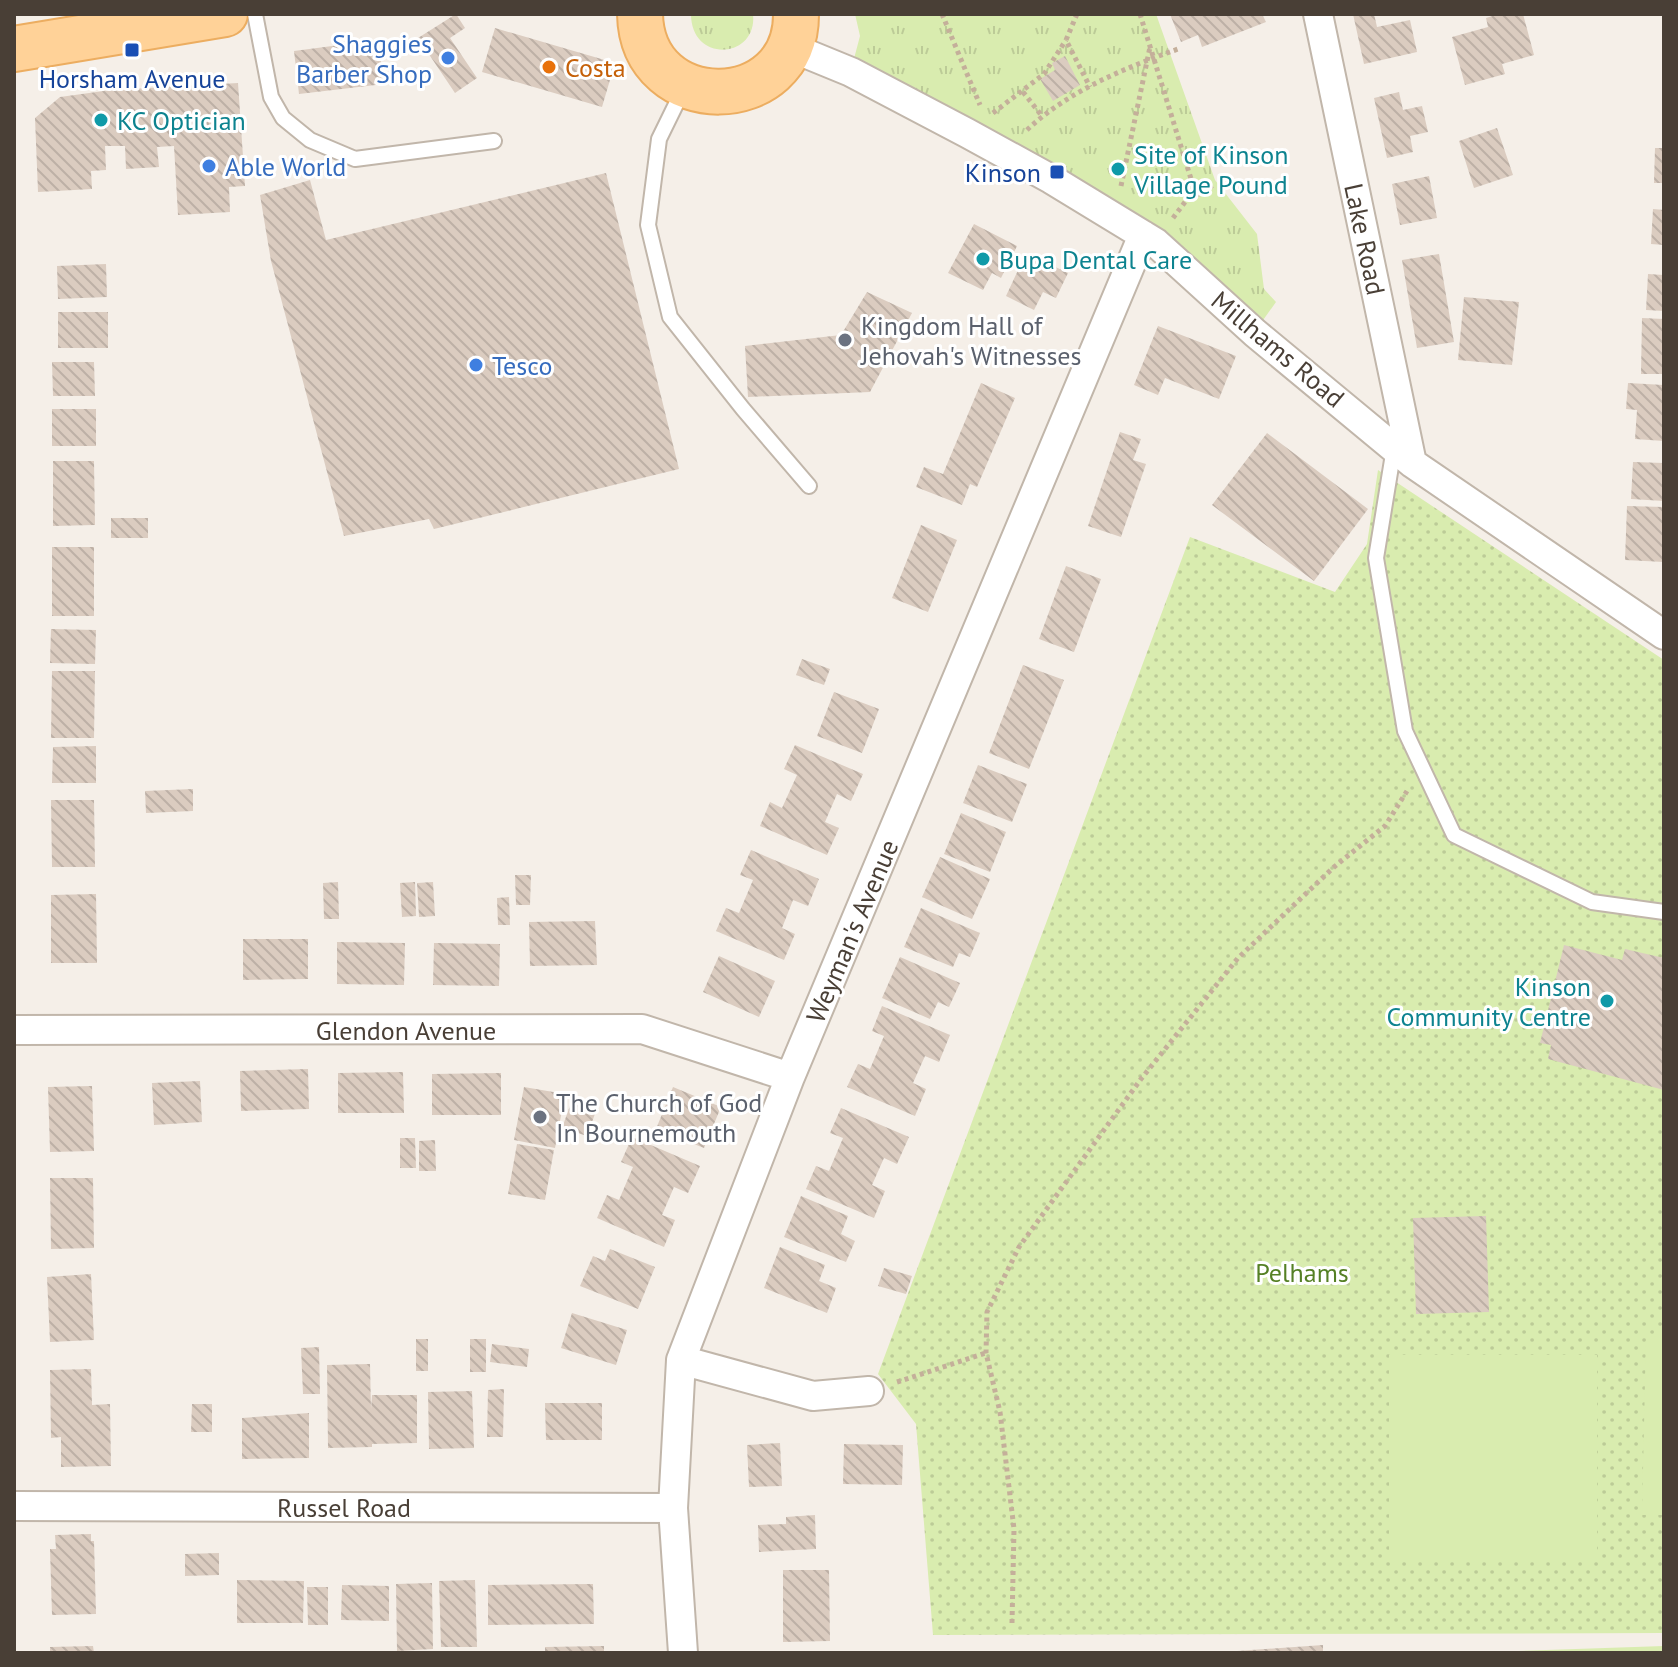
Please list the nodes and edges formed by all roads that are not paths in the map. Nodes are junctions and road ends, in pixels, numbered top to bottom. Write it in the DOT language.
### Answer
graph roads {
  1 [pos="225,14"];
  2 [pos="255,14"];
  3 [pos="640,14"];
  4 [pos="1318,14"];
  5 [pos="793,31"];
  6 [pos="14,49"];
  7 [pos="685,86"];
  8 [pos="494,141"];
  9 [pos="1151,240"];
  10 [pos="1404,455"];
  11 [pos="809,486"];
  12 [pos="1664,635"];
  13 [pos="1664,912"];
  14 [pos="14,1030"];
  15 [pos="790,1077"];
  16 [pos="681,1360"];
  17 [pos="869,1391"];
  18 [pos="14,1506"];
  19 [pos="673,1508"];
  20 [pos="683,1653"];
  1 -- 6 [label="main road"];
  2 -- 8 [label="lane"];
  3 -- 7 [label="main road"];
  4 -- 10 [label="street, Lake Road"];
  5 -- 7 [label="main road"];
  5 -- 9 [label="street, Millhams Road"];
  7 -- 11 [label="lane"];
  9 -- 10 [label="street, Millhams Road"];
  9 -- 15 [label="street, Weyman's Avenue"];
  10 -- 12 [label="street, Millhams Road"];
  10 -- 13 [label="lane"];
  14 -- 15 [label="street, Glendon Avenue"];
  15 -- 16 [label="street, Weyman's Avenue"];
  16 -- 17 [label="street"];
  16 -- 19 [label="street, Weyman's Avenue"];
  18 -- 19 [label="street, Russel Road"];
  19 -- 20 [label="street, Weyman's Avenue"];
}
